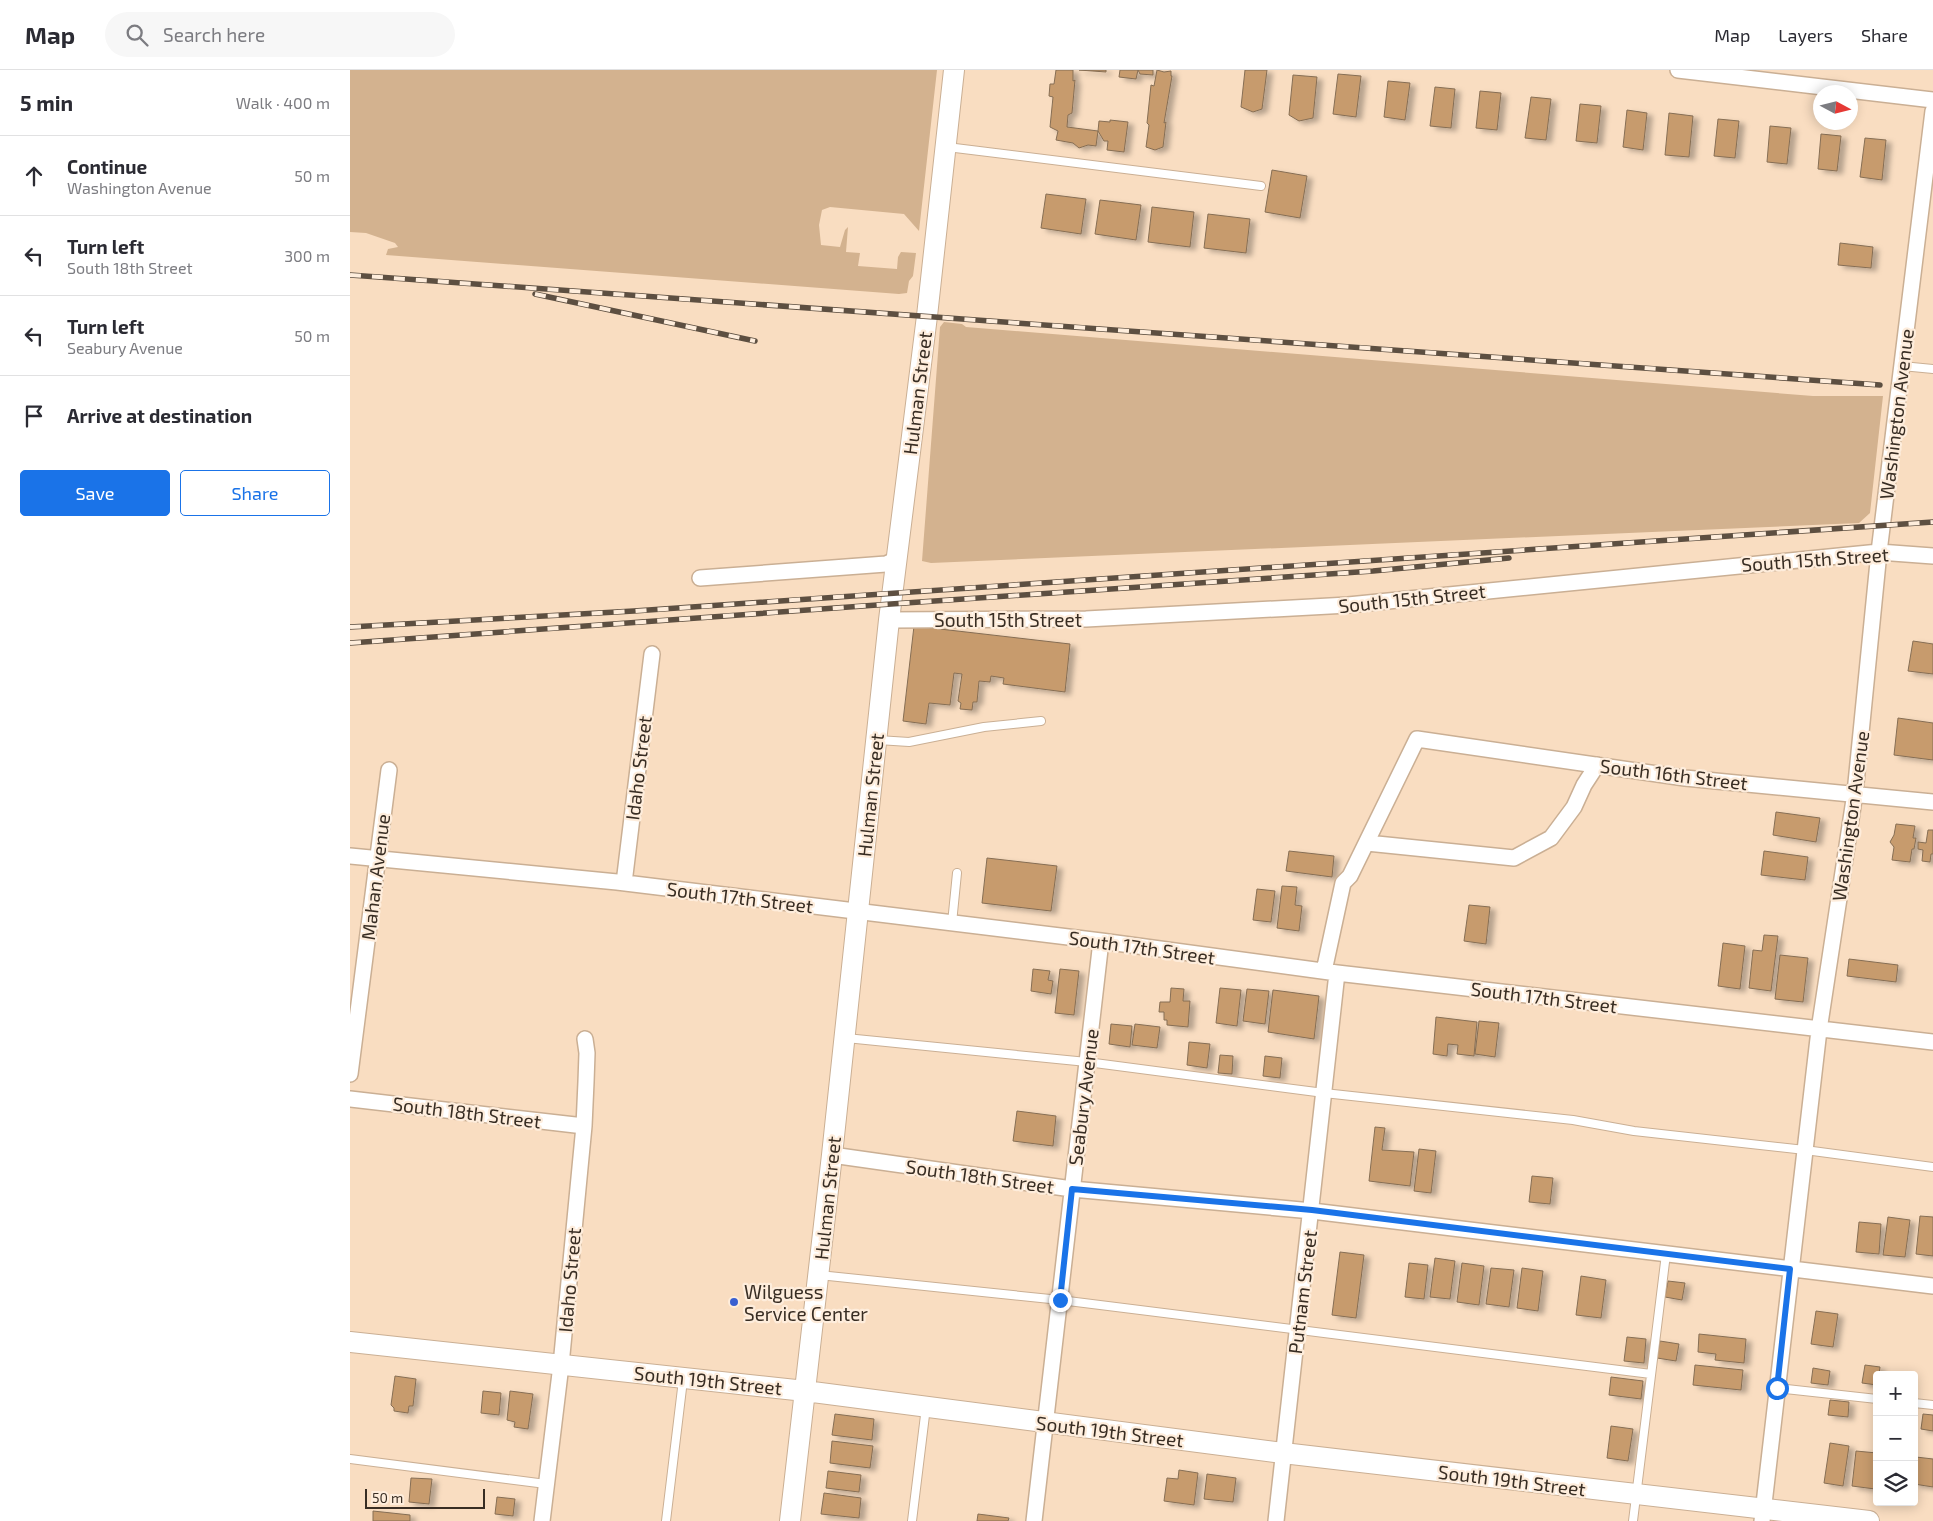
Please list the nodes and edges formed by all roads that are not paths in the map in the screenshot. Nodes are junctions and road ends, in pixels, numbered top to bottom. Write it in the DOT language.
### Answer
graph roads {
  1 [pos="954,70"];
  2 [pos="1687,71"];
  3 [pos="1933,100"];
  4 [pos="1933,110"];
  5 [pos="945,147"];
  6 [pos="1260,186"];
  7 [pos="1902,366"];
  8 [pos="1933,369"];
  9 [pos="1879,552"];
  10 [pos="1933,556"];
  11 [pos="896,559"];
  12 [pos="700,578"];
  13 [pos="889,620"];
  14 [pos="652,654"];
  15 [pos="1041,721"];
  16 [pos="1416,739"];
  17 [pos="876,740"];
  18 [pos="1597,765"];
  19 [pos="389,770"];
  20 [pos="1855,793"];
  21 [pos="1933,802"];
  22 [pos="1367,843"];
  23 [pos="350,856"];
  24 [pos="377,859"];
  25 [pos="957,874"];
  26 [pos="624,882"];
  27 [pos="857,912"];
  28 [pos="952,923"];
  29 [pos="1101,941"];
  30 [pos="1330,972"];
  31 [pos="1819,1030"];
  32 [pos="844,1038"];
  33 [pos="585,1039"];
  34 [pos="1933,1042"];
  35 [pos="1087,1062"];
  36 [pos="350,1074"];
  37 [pos="1324,1093"];
  38 [pos="350,1099"];
  39 [pos="584,1126"];
  40 [pos="1805,1150"];
  41 [pos="832,1155"];
  42 [pos="1933,1167"];
  43 [pos="1072,1189"];
  44 [pos="1312,1210"];
  45 [pos="1666,1254"];
  46 [pos="1790,1269"];
  47 [pos="818,1275"];
  48 [pos="1933,1286"];
  49 [pos="1060,1300"];
  50 [pos="1298,1329"];
  51 [pos="350,1342"];
  52 [pos="561,1365"];
  53 [pos="1651,1374"];
  54 [pos="683,1378"];
  55 [pos="1777,1388"];
  56 [pos="806,1391"];
  57 [pos="1873,1399"];
  58 [pos="1918,1403"];
  59 [pos="1933,1405"];
  60 [pos="926,1407"];
  61 [pos="1046,1423"];
  62 [pos="1282,1453"];
  63 [pos="350,1459"];
  64 [pos="546,1484"];
  65 [pos="1636,1494"];
  66 [pos="1762,1515"];
  67 [pos="542,1521"];
  68 [pos="666,1521"];
  69 [pos="790,1521"];
  70 [pos="912,1521"];
  71 [pos="1034,1521"];
  72 [pos="1276,1521"];
  73 [pos="1633,1521"];
  74 [pos="1869,1521"];
  1 -- 5 [label="street, Hulman Street"];
  2 -- 3 [label="street"];
  4 -- 7 [label="street, Washington Avenue"];
  5 -- 6 [label="lane"];
  5 -- 11 [label="street, Hulman Street"];
  7 -- 8 [label="lane"];
  7 -- 9 [label="street, Washington Avenue"];
  9 -- 10 [label="street, South 15th Street"];
  9 -- 13 [label="street, South 15th Street"];
  9 -- 20 [label="street, Washington Avenue"];
  11 -- 12 [label="street"];
  11 -- 13 [label="street, Hulman Street"];
  13 -- 17 [label="street, Hulman Street"];
  14 -- 26 [label="street, Idaho Street"];
  15 -- 17 [label="lane"];
  16 -- 18 [label="street, South 16th Street"];
  16 -- 22 [label="street, Putnam Street"];
  17 -- 27 [label="street, Hulman Street"];
  18 -- 20 [label="street, South 16th Street"];
  18 -- 22 [label="street"];
  19 -- 24 [label="street, Mahan Avenue"];
  20 -- 21 [label="street, South 16th Street"];
  20 -- 31 [label="street, Washington Avenue"];
  22 -- 30 [label="street, Putnam Street"];
  23 -- 24 [label="street, South 17th Street"];
  24 -- 26 [label="street, South 17th Street"];
  24 -- 36 [label="street, Mahan Avenue"];
  25 -- 28 [label="lane"];
  26 -- 27 [label="street, South 17th Street"];
  27 -- 28 [label="street, South 17th Street"];
  27 -- 32 [label="street, Hulman Street"];
  28 -- 29 [label="street, South 17th Street"];
  29 -- 30 [label="street, South 17th Street"];
  29 -- 35 [label="street, Seabury Avenue"];
  30 -- 31 [label="street, South 17th Street"];
  30 -- 37 [label="street, Putnam Street"];
  31 -- 34 [label="street, South 17th Street"];
  31 -- 40 [label="street, Washington Avenue"];
  32 -- 35 [label="lane"];
  32 -- 41 [label="street, Hulman Street"];
  33 -- 39 [label="street, Idaho Street"];
  35 -- 37 [label="lane"];
  35 -- 43 [label="street, Seabury Avenue"];
  37 -- 40 [label="lane"];
  37 -- 44 [label="street, Putnam Street"];
  38 -- 39 [label="street, South 18th Street"];
  39 -- 52 [label="street, Idaho Street"];
  40 -- 42 [label="lane"];
  40 -- 46 [label="street, Washington Avenue"];
  41 -- 43 [label="street, South 18th Street"];
  41 -- 47 [label="street, Hulman Street"];
  43 -- 44 [label="street, South 18th Street"];
  43 -- 49 [label="street, Seabury Avenue"];
  44 -- 45 [label="street, South 18th Street"];
  44 -- 50 [label="street, Putnam Street"];
  45 -- 46 [label="street, South 18th Street"];
  45 -- 53 [label="lane"];
  46 -- 48 [label="street, South 18th Street"];
  46 -- 55 [label="street, Washington Avenue"];
  47 -- 49 [label="lane"];
  47 -- 56 [label="street, Hulman Street"];
  49 -- 50 [label="lane"];
  49 -- 61 [label="street, Seabury Avenue"];
  50 -- 53 [label="lane"];
  50 -- 62 [label="street, Putnam Street"];
  51 -- 52 [label="street, South 19th Street"];
  52 -- 54 [label="street, South 19th Street"];
  52 -- 64 [label="street, Idaho Street"];
  53 -- 65 [label="lane"];
  54 -- 56 [label="street, South 19th Street"];
  54 -- 68 [label="lane"];
  55 -- 57 [label="lane"];
  55 -- 66 [label="street, Washington Avenue"];
  56 -- 60 [label="street, South 19th Street"];
  56 -- 69 [label="street, Hulman Street"];
  58 -- 59 [label="lane"];
  60 -- 61 [label="street, South 19th Street"];
  60 -- 70 [label="lane"];
  61 -- 62 [label="street, South 19th Street"];
  61 -- 71 [label="street, Seabury Avenue"];
  62 -- 65 [label="street, South 19th Street"];
  62 -- 72 [label="street, Putnam Street"];
  63 -- 64 [label="lane"];
  64 -- 67 [label="street, Idaho Street"];
  65 -- 66 [label="street, South 19th Street"];
  65 -- 73 [label="lane"];
  66 -- 74 [label="street, South 19th Street"];
}
